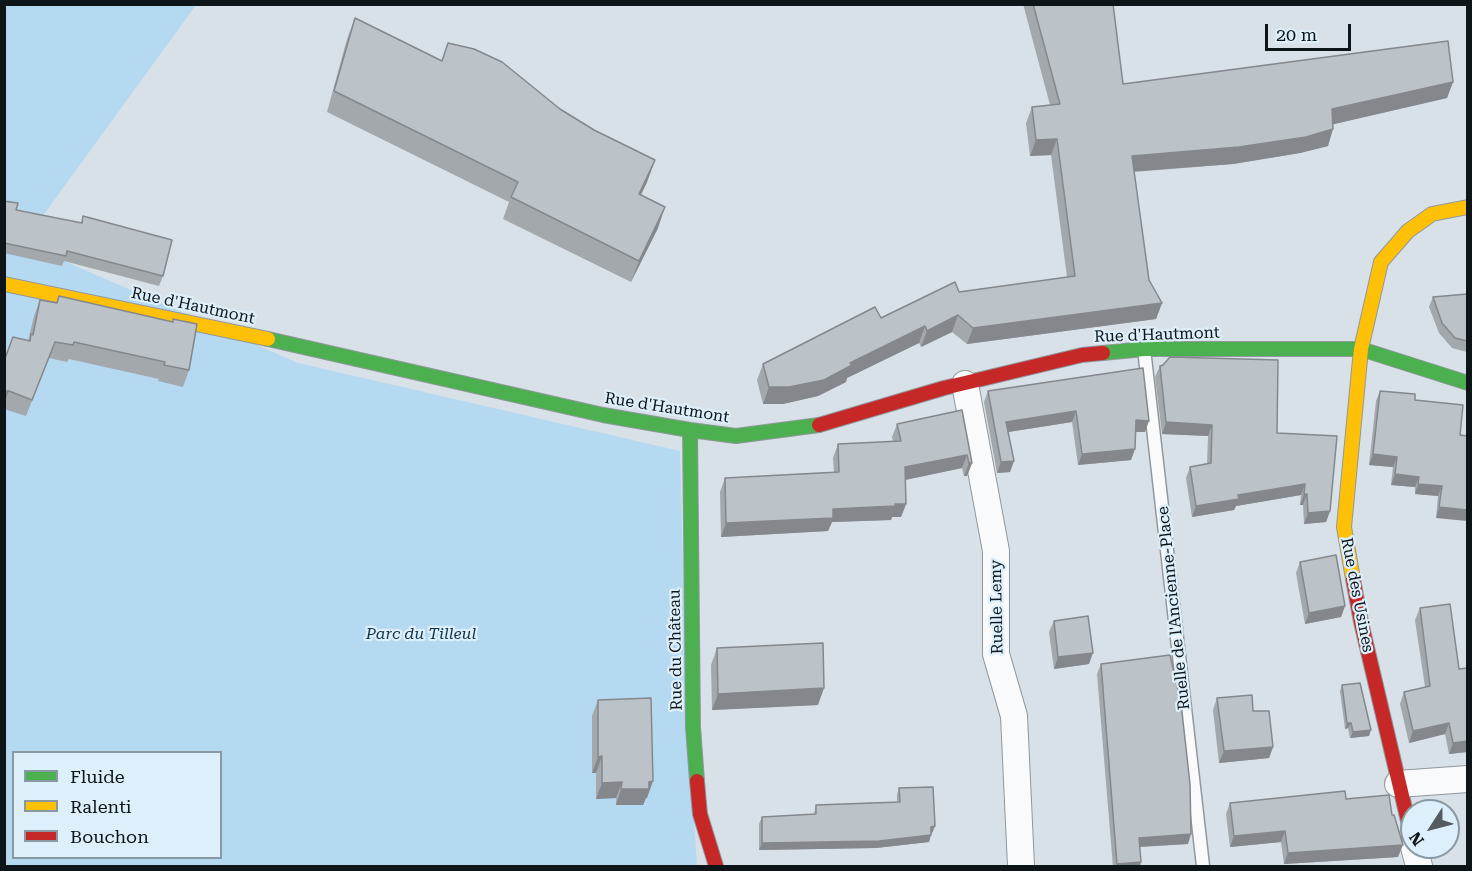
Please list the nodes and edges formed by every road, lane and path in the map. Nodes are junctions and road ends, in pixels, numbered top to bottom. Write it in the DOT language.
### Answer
graph roads {
  1 [pos="1467,207"];
  2 [pos="4,284"];
  3 [pos="1144,349"];
  4 [pos="1361,349"];
  5 [pos="1467,383"];
  6 [pos="965,384"];
  7 [pos="690,430"];
  8 [pos="1467,779"];
  9 [pos="1398,784"];
  10 [pos="1402,799"];
  11 [pos="716,867"];
  12 [pos="1021,867"];
  13 [pos="1203,867"];
  1 -- 4 [label="street, Rue des Usines"];
  2 -- 7 [label="street, Rue d'Hautmont"];
  3 -- 4 [label="street, Rue d'Hautmont"];
  3 -- 6 [label="street, Rue d'Hautmont"];
  3 -- 13 [label="lane, Ruelle de l'Ancienne-Place"];
  4 -- 5 [label="street, Rue d'Hautmont"];
  4 -- 9 [label="street, Rue des Usines"];
  6 -- 7 [label="street, Rue d'Hautmont"];
  6 -- 12 [label="street, Ruelle Lemy"];
  7 -- 11 [label="street, Rue du Château"];
  8 -- 9 [label="street"];
  9 -- 10 [label="street, Rue des Usines"];
}
